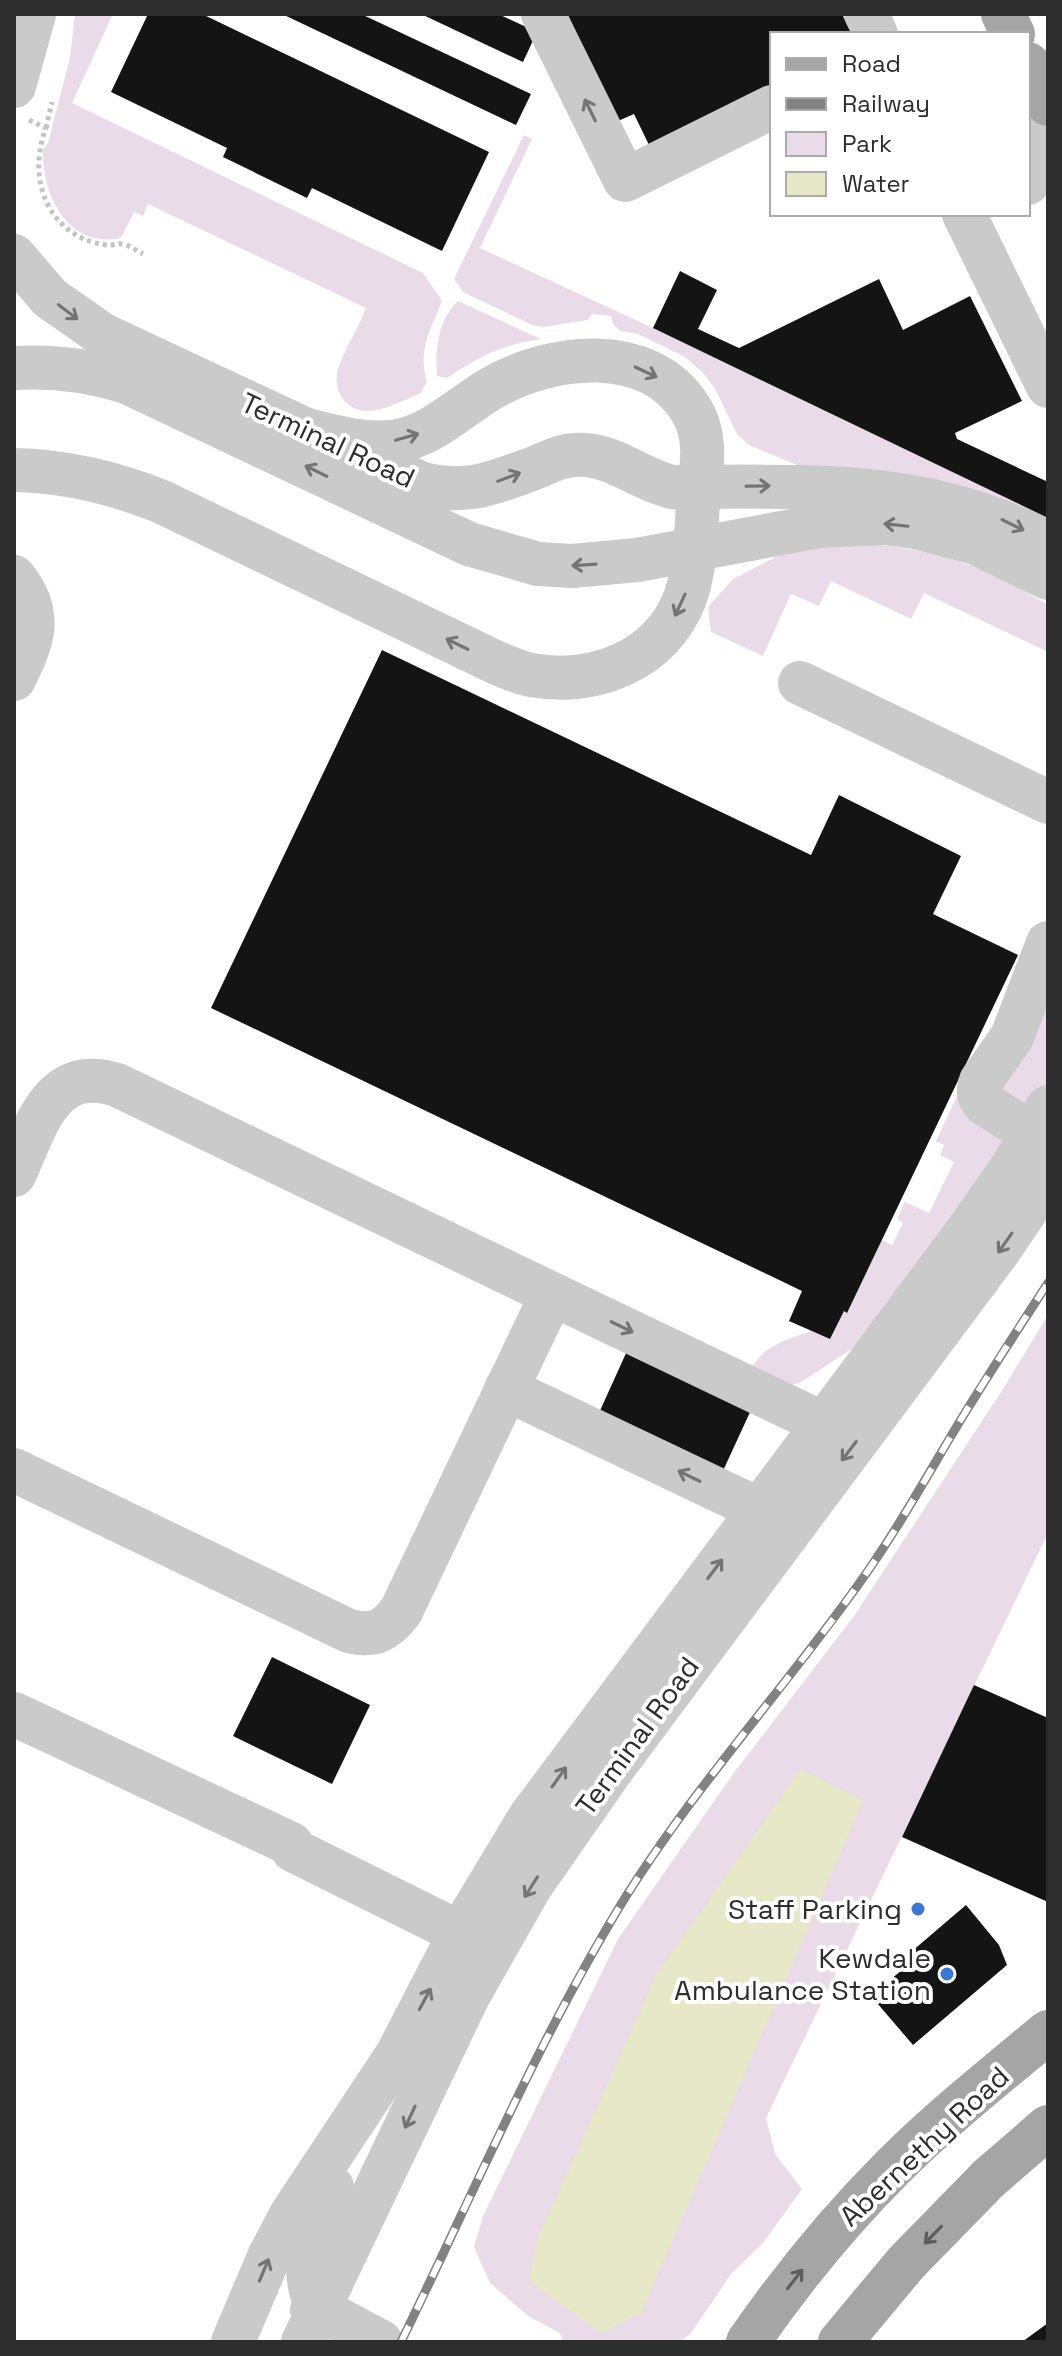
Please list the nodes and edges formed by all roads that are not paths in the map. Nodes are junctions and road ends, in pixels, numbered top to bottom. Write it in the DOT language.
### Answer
graph roads {
  1 [pos="34,14"];
  2 [pos="543,14"];
  3 [pos="866,14"];
  4 [pos="1003,14"];
  5 [pos="875,32"];
  6 [pos="1012,32"];
  7 [pos="1044,101"];
  8 [pos="19,102"];
  9 [pos="770,108"];
  10 [pos="1030,179"];
  11 [pos="969,216"];
  12 [pos="14,256"];
  13 [pos="14,368"];
  14 [pos="1048,386"];
  15 [pos="302,429"];
  16 [pos="14,470"];
  17 [pos="699,487"];
  18 [pos="1048,543"];
  19 [pos="695,549"];
  20 [pos="14,577"];
  21 [pos="1048,578"];
  22 [pos="21,665"];
  23 [pos="800,683"];
  24 [pos="1048,802"];
  25 [pos="1048,943"];
  26 [pos="1043,1128"];
  27 [pos="14,1175"];
  28 [pos="1048,1178"];
  29 [pos="552,1294"];
  30 [pos="506,1389"];
  31 [pos="824,1424"];
  32 [pos="14,1470"];
  33 [pos="760,1510"];
  34 [pos="14,1714"];
  35 [pos="460,1933"];
  36 [pos="1048,2032"];
  37 [pos="397,2055"];
  38 [pos="1048,2127"];
  39 [pos="311,2326"];
  40 [pos="233,2342"];
  41 [pos="277,2342"];
  42 [pos="381,2342"];
  43 [pos="748,2342"];
  44 [pos="840,2342"];
  1 -- 8 [label="street"];
  9 -- 2 [label="street, one-way"];
  3 -- 5 [label="street"];
  4 -- 6 [label="main road"];
  7 -- 10 [label="street"];
  11 -- 14 [label="street"];
  12 -- 15 [label="street, Terminal Road, one-way"];
  19 -- 13 [label="street, one-way"];
  15 -- 17 [label="street, Terminal Road, one-way"];
  15 -- 17 [label="street, one-way"];
  19 -- 16 [label="street, one-way"];
  17 -- 18 [label="street, Terminal Road, one-way"];
  17 -- 19 [label="street"];
  21 -- 19 [label="street, one-way"];
  20 -- 22 [label="street"];
  23 -- 24 [label="street"];
  25 -- 26 [label="street"];
  26 -- 31 [label="street"];
  27 -- 29 [label="street"];
  28 -- 39 [label="street, Terminal Road, one-way"];
  29 -- 30 [label="street"];
  29 -- 31 [label="street, one-way"];
  30 -- 32 [label="street"];
  33 -- 30 [label="street, one-way"];
  31 -- 33 [label="street"];
  35 -- 33 [label="street, one-way"];
  34 -- 35 [label="street"];
  37 -- 35 [label="street, one-way"];
  43 -- 36 [label="main road, Abernethy Road, one-way"];
  37 -- 39 [label="street"];
  40 -- 37 [label="street, one-way"];
  38 -- 44 [label="main road, one-way"];
  39 -- 41 [label="street"];
  39 -- 42 [label="street"];
}
